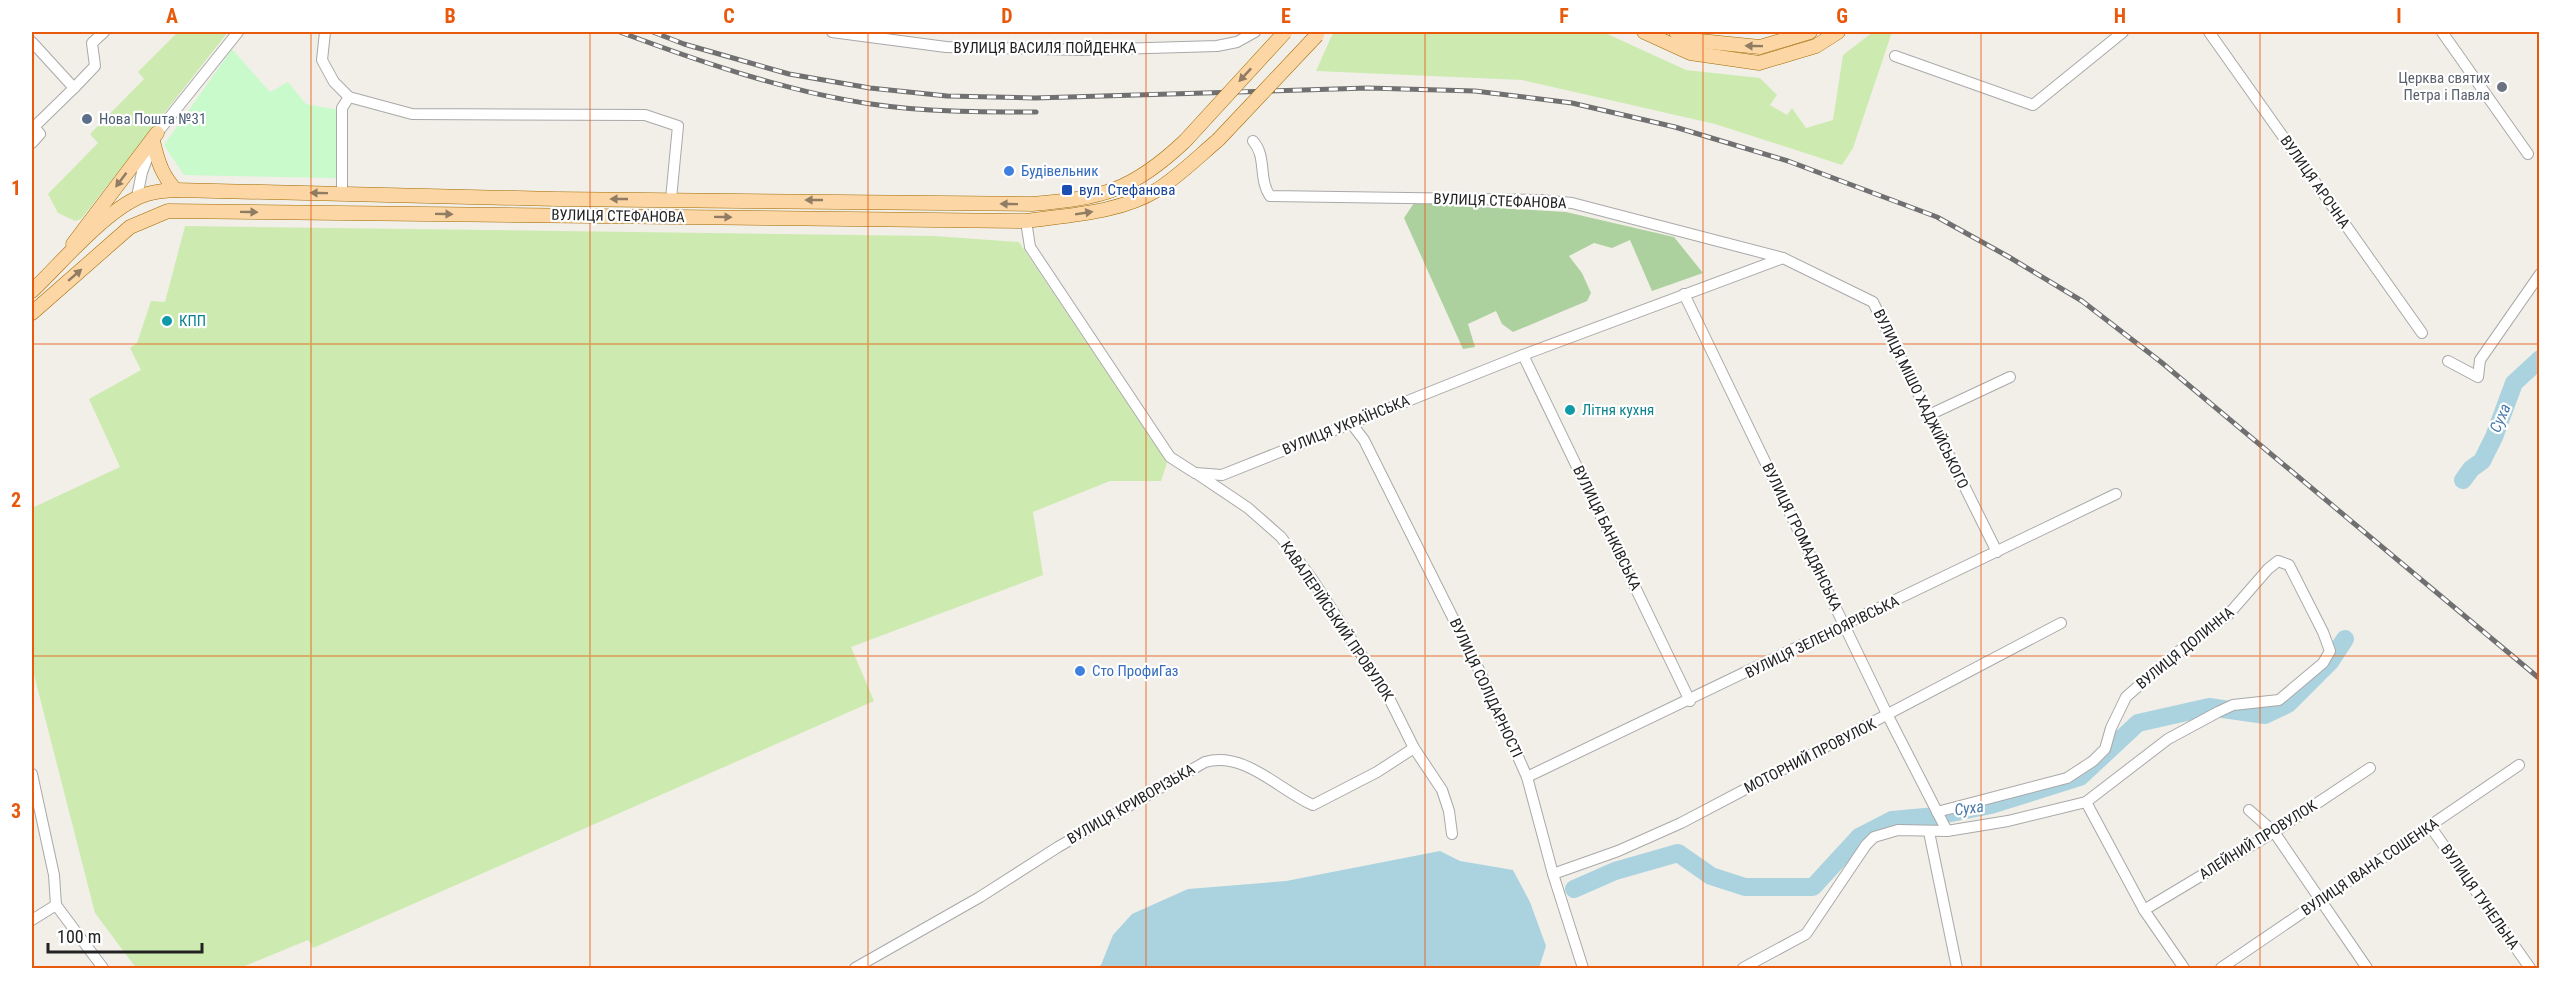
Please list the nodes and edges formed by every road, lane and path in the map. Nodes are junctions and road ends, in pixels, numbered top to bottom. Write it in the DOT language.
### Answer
graph roads {
  1 [pos="104,32"];
  2 [pos="238,32"];
  3 [pos="325,32"];
  4 [pos="832,32"];
  5 [pos="1255,32"];
  6 [pos="1285,32"];
  7 [pos="1644,32"];
  8 [pos="1676,32"];
  9 [pos="1810,32"];
  10 [pos="1838,32"];
  11 [pos="2123,32"];
  12 [pos="2209,32"];
  13 [pos="2442,32"];
  14 [pos="1319,33"];
  15 [pos="32,42"];
  16 [pos="1895,56"];
  17 [pos="74,88"];
  18 [pos="349,97"];
  19 [pos="155,139"];
  20 [pos="1253,141"];
  21 [pos="32,143"];
  22 [pos="2528,154"];
  23 [pos="176,190"];
  24 [pos="342,194"];
  25 [pos="137,197"];
  26 [pos="671,199"];
  27 [pos="1032,204"];
  28 [pos="1026,220"];
  29 [pos="138,222"];
  30 [pos="1783,258"];
  31 [pos="60,264"];
  32 [pos="2540,274"];
  33 [pos="32,291"];
  34 [pos="1684,294"];
  35 [pos="32,313"];
  36 [pos="2422,333"];
  37 [pos="1523,355"];
  38 [pos="2448,361"];
  39 [pos="2010,377"];
  40 [pos="1929,415"];
  41 [pos="1351,423"];
  42 [pos="1195,473"];
  43 [pos="2116,494"];
  44 [pos="1997,552"];
  45 [pos="2061,623"];
  46 [pos="1845,626"];
  47 [pos="1690,701"];
  48 [pos="1888,716"];
  49 [pos="1414,748"];
  50 [pos="2519,765"];
  51 [pos="2370,768"];
  52 [pos="32,774"];
  53 [pos="1527,777"];
  54 [pos="2086,802"];
  55 [pos="2249,810"];
  56 [pos="1937,812"];
  57 [pos="2430,826"];
  58 [pos="1946,829"];
  59 [pos="1929,832"];
  60 [pos="2274,832"];
  61 [pos="1452,834"];
  62 [pos="1553,874"];
  63 [pos="2322,901"];
  64 [pos="56,905"];
  65 [pos="2144,910"];
  66 [pos="32,920"];
  67 [pos="1749,967"];
  68 [pos="103,969"];
  69 [pos="855,969"];
  70 [pos="1583,969"];
  71 [pos="1957,969"];
  72 [pos="2184,969"];
  73 [pos="2221,969"];
  74 [pos="2367,969"];
  75 [pos="2530,969"];
  1 -- 17 [label="street"];
  2 -- 19 [label="street"];
  3 -- 18 [label="street"];
  4 -- 5 [label="street, ВУЛИЦЯ ВАСИЛЯ ПОЙДЕНКА"];
  6 -- 27 [label="main road, ВУЛИЦЯ СТЕФАНОВА, one-way, bridge"];
  7 -- 10 [label="main road"];
  9 -- 8 [label="main road, one-way"];
  11 -- 16 [label="street"];
  12 -- 36 [label="street, ВУЛИЦЯ АРОЧНА"];
  13 -- 22 [label="street"];
  28 -- 14 [label="main road, ВУЛИЦЯ СТЕФАНОВА, one-way, bridge"];
  15 -- 17 [label="street"];
  17 -- 21 [label="street"];
  18 -- 24 [label="street"];
  18 -- 26 [label="street"];
  19 -- 23 [label="main road"];
  19 -- 25 [label="street"];
  19 -- 31 [label="main road, one-way"];
  20 -- 30 [label="street, ВУЛИЦЯ СТЕФАНОВА"];
  24 -- 23 [label="main road, ВУЛИЦЯ СТЕФАНОВА, one-way"];
  23 -- 25 [label="main road, ВУЛИЦЯ СТЕФАНОВА"];
  26 -- 24 [label="main road, ВУЛИЦЯ СТЕФАНОВА, one-way"];
  25 -- 29 [label="main road"];
  25 -- 31 [label="main road"];
  27 -- 26 [label="main road, ВУЛИЦЯ СТЕФАНОВА, one-way"];
  27 -- 28 [label="main road"];
  29 -- 28 [label="main road, ВУЛИЦЯ СТЕФАНОВА, one-way"];
  28 -- 42 [label="street"];
  35 -- 29 [label="main road, ВУЛИЦЯ СТЕФАНОВА, one-way"];
  30 -- 34 [label="street, ВУЛИЦЯ УКРАЇНСЬКА"];
  30 -- 40 [label="street, ВУЛИЦЯ МІШО ХАДЖІЙСЬКОГО"];
  31 -- 33 [label="main road"];
  32 -- 38 [label="street"];
  34 -- 37 [label="street, ВУЛИЦЯ УКРАЇНСЬКА"];
  34 -- 46 [label="street, ВУЛИЦЯ ГРОМАДЯНСЬКА"];
  37 -- 41 [label="street, ВУЛИЦЯ УКРАЇНСЬКА"];
  37 -- 47 [label="street, ВУЛИЦЯ БАНКІВСЬКА"];
  39 -- 40 [label="street"];
  40 -- 44 [label="street, ВУЛИЦЯ МІШО ХАДЖІЙСЬКОГО"];
  41 -- 42 [label="street, ВУЛИЦЯ УКРАЇНСЬКА"];
  41 -- 53 [label="street, ВУЛИЦЯ СОЛІДАРНОСТІ"];
  42 -- 49 [label="street, КАВАЛЕРІЙСЬКИЙ ПРОВУЛОК"];
  43 -- 44 [label="street, ВУЛИЦЯ ЗЕЛЕНОЯРІВСЬКА"];
  44 -- 46 [label="street, ВУЛИЦЯ ЗЕЛЕНОЯРІВСЬКА"];
  45 -- 48 [label="street, МОТОРНИЙ ПРОВУЛОК"];
  46 -- 47 [label="street, ВУЛИЦЯ ЗЕЛЕНОЯРІВСЬКА"];
  46 -- 48 [label="street, ВУЛИЦЯ ГРОМАДЯНСЬКА"];
  47 -- 53 [label="street, ВУЛИЦЯ ЗЕЛЕНОЯРІВСЬКА"];
  48 -- 56 [label="street, ВУЛИЦЯ ГРОМАДЯНСЬКА"];
  48 -- 62 [label="street, МОТОРНИЙ ПРОВУЛОК"];
  49 -- 61 [label="street, КАВАЛЕРІЙСЬКИЙ ПРОВУЛОК"];
  49 -- 69 [label="street, ВУЛИЦЯ КРИВОРІЗЬКА"];
  50 -- 57 [label="street, ВУЛИЦЯ ІВАНА СОШЕНКА"];
  51 -- 60 [label="street, АЛЕЙНИЙ ПРОВУЛОК"];
  52 -- 64 [label="street"];
  53 -- 62 [label="street, ВУЛИЦЯ СОЛІДАРНОСТІ"];
  54 -- 56 [label="street, ВУЛИЦЯ ДОЛИННА"];
  54 -- 58 [label="street"];
  54 -- 65 [label="street"];
  55 -- 60 [label="street"];
  56 -- 58 [label="street, ВУЛИЦЯ ГРОМАДЯНСЬКА"];
  57 -- 63 [label="street, ВУЛИЦЯ ІВАНА СОШЕНКА"];
  57 -- 75 [label="street, ВУЛИЦЯ ТУНЕЛЬНА"];
  58 -- 59 [label="street"];
  59 -- 67 [label="street"];
  59 -- 71 [label="street"];
  60 -- 63 [label="street"];
  60 -- 65 [label="street, АЛЕЙНИЙ ПРОВУЛОК"];
  62 -- 70 [label="street, ВУЛИЦЯ СОЛІДАРНОСТІ"];
  63 -- 73 [label="street, ВУЛИЦЯ ІВАНА СОШЕНКА"];
  63 -- 74 [label="street"];
  64 -- 66 [label="street"];
  64 -- 68 [label="street"];
  65 -- 72 [label="street"];
}
